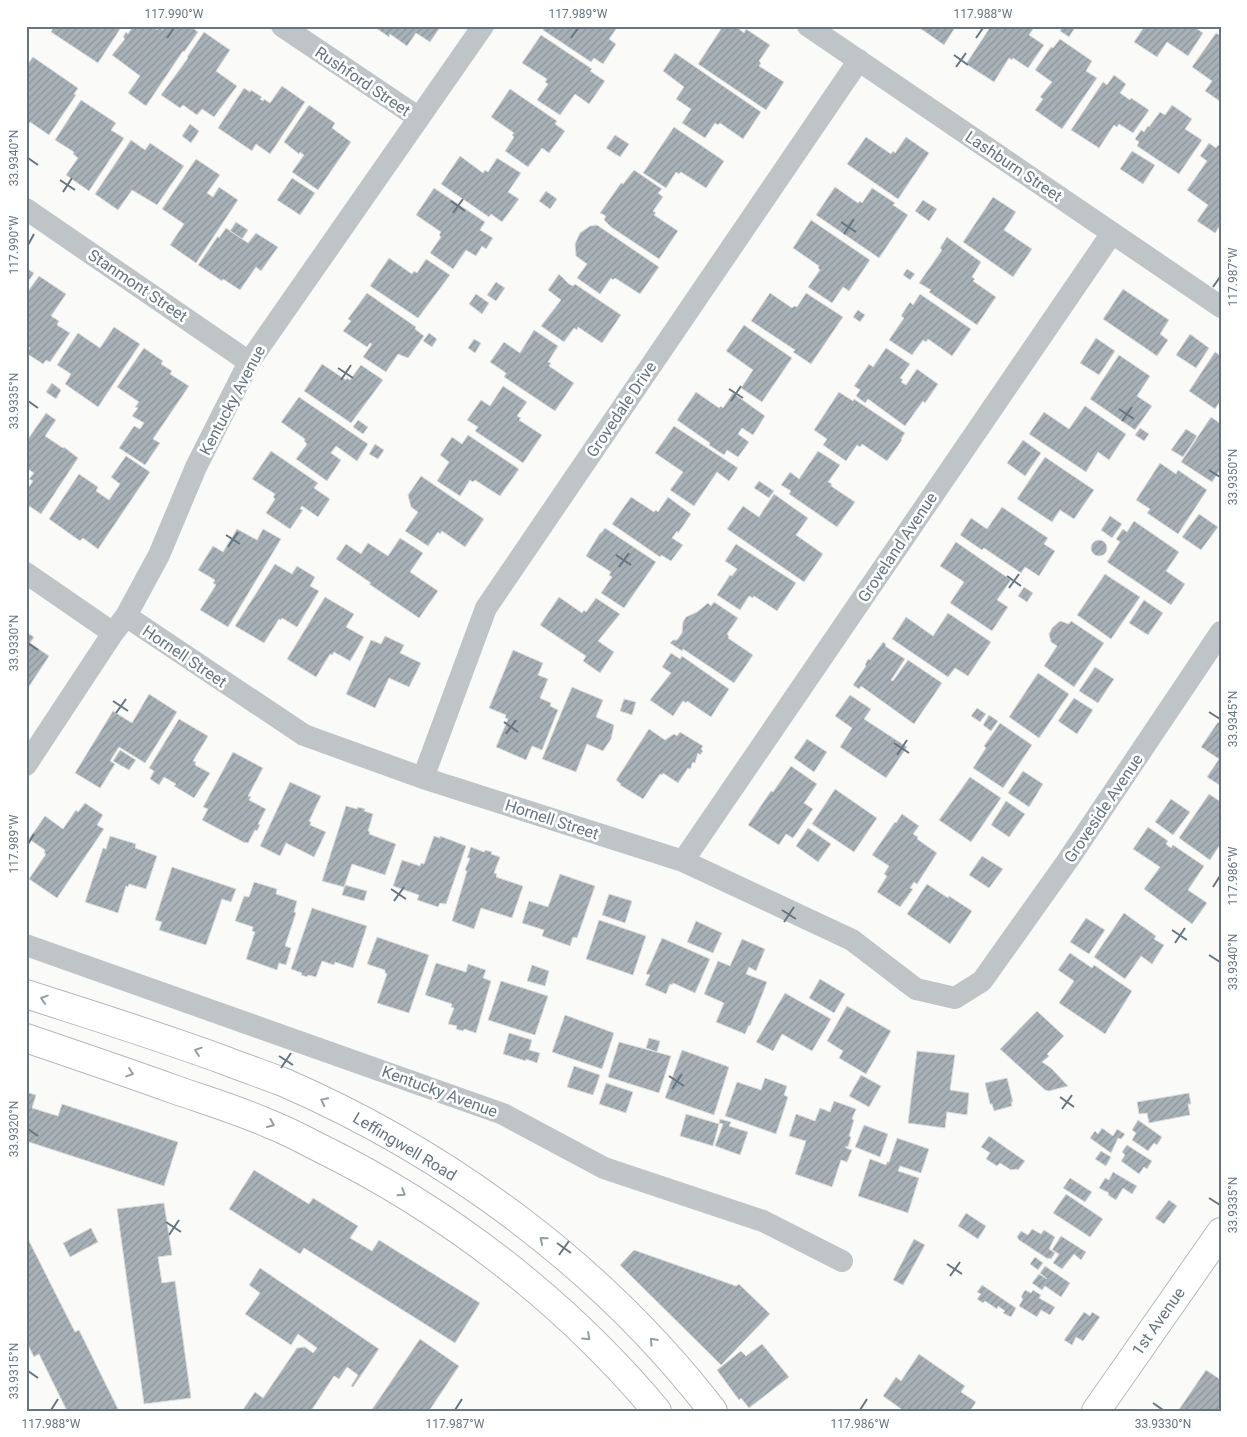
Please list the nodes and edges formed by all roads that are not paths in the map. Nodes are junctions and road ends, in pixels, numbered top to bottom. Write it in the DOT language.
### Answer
graph roads {
  1 [pos="282,26"];
  2 [pos="483,26"];
  3 [pos="808,26"];
  4 [pos="859,60"];
  5 [pos="419,118"];
  6 [pos="26,209"];
  7 [pos="1112,233"];
  8 [pos="1221,307"];
  9 [pos="249,362"];
  10 [pos="26,573"];
  11 [pos="120,625"];
  12 [pos="1221,632"];
  13 [pos="26,765"];
  14 [pos="423,778"];
  15 [pos="683,861"];
  16 [pos="26,945"];
  17 [pos="982,981"];
  18 [pos="26,994"];
  19 [pos="26,1038"];
  20 [pos="1221,1232"];
  21 [pos="842,1262"];
  22 [pos="657,1411"];
  23 [pos="713,1411"];
  24 [pos="1096,1411"];
  1 -- 5 [label="street, Rushford Street"];
  2 -- 5 [label="street, Kentucky Avenue"];
  3 -- 4 [label="street, Lashburn Street"];
  4 -- 7 [label="street, Lashburn Street"];
  4 -- 14 [label="street, Grovedale Drive"];
  5 -- 9 [label="street, Kentucky Avenue"];
  6 -- 9 [label="street, Stanmont Street"];
  7 -- 8 [label="street, Lashburn Street"];
  7 -- 15 [label="street, Groveland Avenue"];
  9 -- 11 [label="street, Kentucky Avenue"];
  10 -- 11 [label="street, Hornell Street"];
  11 -- 13 [label="street, Kentucky Avenue"];
  11 -- 14 [label="street, Hornell Street"];
  12 -- 17 [label="street, Groveside Avenue"];
  14 -- 15 [label="street, Hornell Street"];
  15 -- 17 [label="street, Hornell Street"];
  16 -- 21 [label="street, Kentucky Avenue"];
  23 -- 18 [label="main road, Leffingwell Road, one-way"];
  19 -- 22 [label="main road, one-way"];
  20 -- 24 [label="main road, 1st Avenue"];
}
